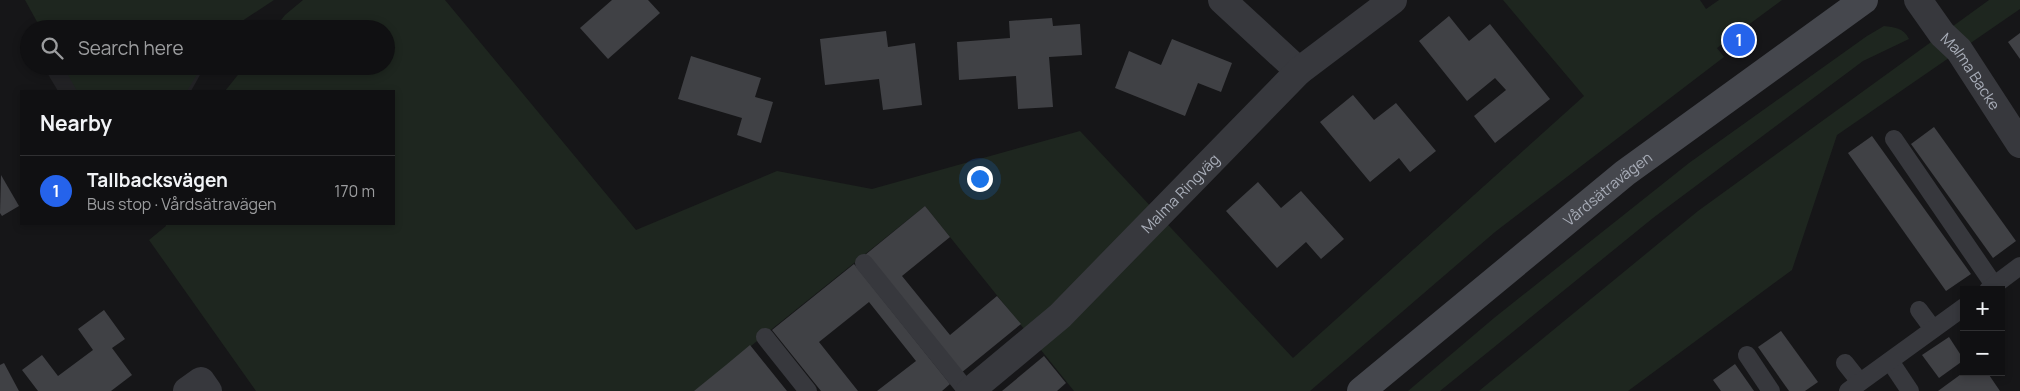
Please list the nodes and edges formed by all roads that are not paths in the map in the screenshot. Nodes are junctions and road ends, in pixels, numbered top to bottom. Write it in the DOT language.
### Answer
graph roads {
  1 [pos="1222,0"];
  2 [pos="1393,0"];
  3 [pos="1864,0"];
  4 [pos="1918,0"];
  5 [pos="1299,71"];
  6 [pos="1894,140"];
  7 [pos="2020,144"];
  8 [pos="864,262"];
  9 [pos="2020,266"];
  10 [pos="1990,286"];
  11 [pos="1992,286"];
  12 [pos="1919,310"];
  13 [pos="1960,310"];
  14 [pos="1933,329"];
  15 [pos="765,337"];
  16 [pos="1747,355"];
  17 [pos="1890,361"];
  18 [pos="1845,363"];
  19 [pos="1854,387"];
  20 [pos="808,391"];
  21 [pos="969,391"];
  22 [pos="1361,391"];
  23 [pos="1771,391"];
  24 [pos="1910,391"];
  1 -- 5 [label="street"];
  2 -- 5 [label="street, Malma Ringväg"];
  3 -- 22 [label="main road, Vårdsätravägen"];
  4 -- 7 [label="street, Malma Backe"];
  5 -- 21 [label="street, Malma Ringväg"];
  6 -- 10 [label="lane"];
  8 -- 21 [label="lane"];
  9 -- 11 [label="lane"];
  12 -- 14 [label="lane"];
  13 -- 14 [label="lane"];
  14 -- 17 [label="lane"];
  15 -- 20 [label="lane"];
  16 -- 23 [label="lane"];
  17 -- 19 [label="lane"];
  17 -- 24 [label="lane"];
  18 -- 19 [label="lane"];
}
